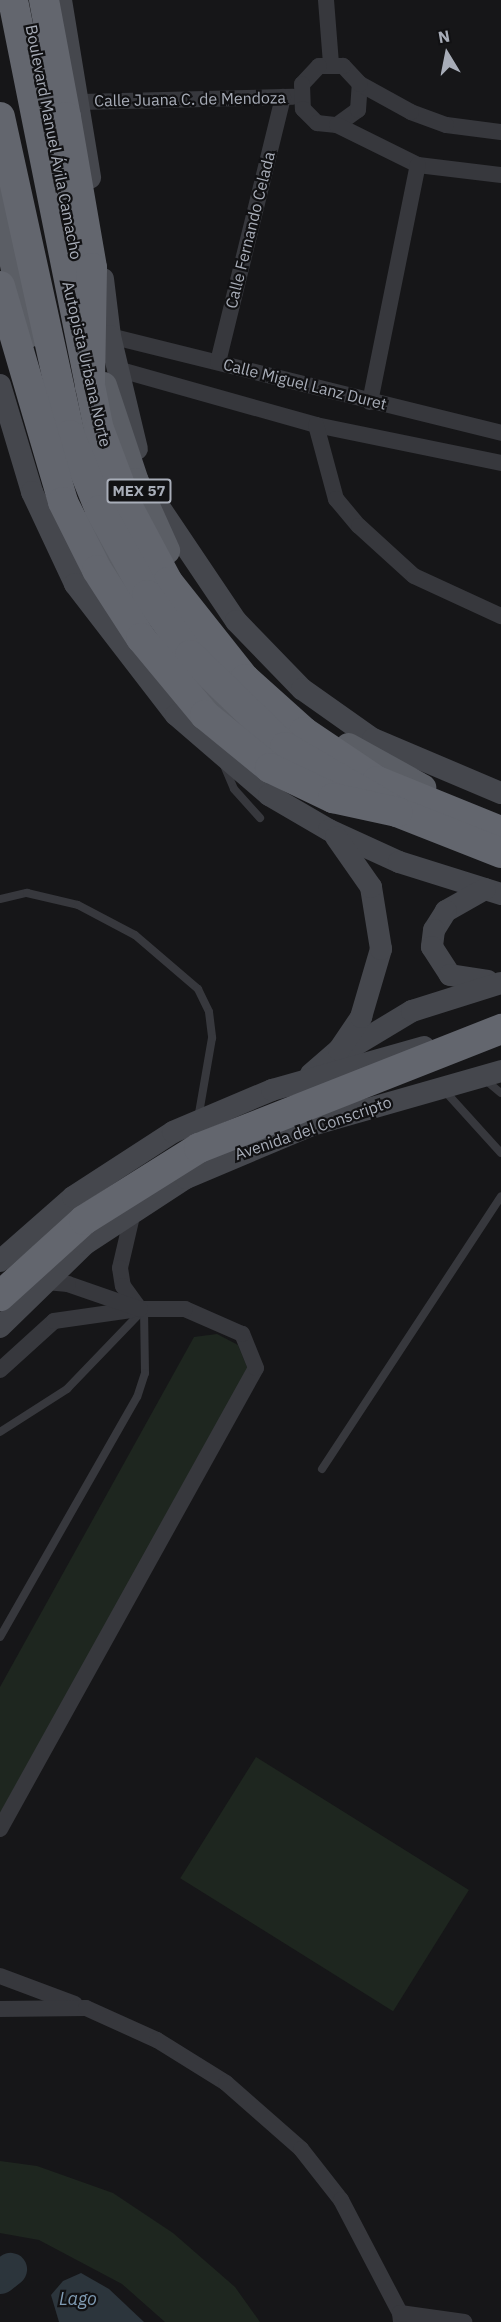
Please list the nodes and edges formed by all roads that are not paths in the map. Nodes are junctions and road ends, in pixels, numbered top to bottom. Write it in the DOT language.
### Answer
graph roads {
  1 [pos="61,0"];
  2 [pos="326,0"];
  3 [pos="28,5"];
  4 [pos="331,64"];
  5 [pos="360,84"];
  6 [pos="291,97"];
  7 [pos="81,102"];
  8 [pos="0,117"];
  9 [pos="337,125"];
  10 [pos="501,132"];
  11 [pos="418,165"];
  12 [pos="501,175"];
  13 [pos="0,200"];
  14 [pos="0,286"];
  15 [pos="110,336"];
  16 [pos="218,362"];
  17 [pos="117,369"];
  18 [pos="0,385"];
  19 [pos="370,402"];
  20 [pos="316,425"];
  21 [pos="501,433"];
  22 [pos="501,464"];
  23 [pos="501,616"];
  24 [pos="221,757"];
  25 [pos="501,793"];
  26 [pos="397,812"];
  27 [pos="260,818"];
  28 [pos="501,818"];
  29 [pos="329,830"];
  30 [pos="501,831"];
  31 [pos="501,853"];
  32 [pos="501,864"];
  33 [pos="493,891"];
  34 [pos="0,899"];
  35 [pos="501,982"];
  36 [pos="501,1028"];
  37 [pos="501,1049"];
  38 [pos="326,1063"];
  39 [pos="491,1074"];
  40 [pos="304,1080"];
  41 [pos="440,1087"];
  42 [pos="501,1093"];
  43 [pos="198,1119"];
  44 [pos="234,1137"];
  45 [pos="274,1138"];
  46 [pos="501,1153"];
  47 [pos="501,1196"];
  48 [pos="135,1208"];
  49 [pos="69,1258"];
  50 [pos="0,1261"];
  51 [pos="43,1282"];
  52 [pos="0,1296"];
  53 [pos="142,1309"];
  54 [pos="0,1327"];
  55 [pos="0,1370"];
  56 [pos="0,1432"];
  57 [pos="322,1469"];
  58 [pos="0,1637"];
  59 [pos="0,1829"];
  60 [pos="0,1976"];
  61 [pos="86,2008"];
  62 [pos="0,2009"];
  63 [pos="400,2318"];
  64 [pos="464,2322"];
  1 -- 7 [label="main road, Boulevard Manuel Ávila Camacho"];
  2 -- 4 [label="street"];
  3 -- 28 [label="highway, Boulevard Manuel Ávila Camacho / MEX 57"];
  3 -- 30 [label="highway, Autopista Urbana Norte, bridge"];
  4 -- 5 [label="street"];
  4 -- 6 [label="street"];
  5 -- 9 [label="street"];
  5 -- 10 [label="street"];
  6 -- 7 [label="street, Calle Juana C. de Mendoza"];
  6 -- 9 [label="street"];
  6 -- 16 [label="street, Calle Fernando Celada"];
  7 -- 15 [label="main road, Boulevard Manuel Ávila Camacho"];
  8 -- 26 [label="highway, Autopista Urbana Norte, bridge"];
  9 -- 11 [label="street"];
  11 -- 12 [label="street"];
  11 -- 19 [label="street"];
  13 -- 32 [label="highway, MEX 57"];
  14 -- 26 [label="highway, bridge"];
  15 -- 16 [label="street, Calle Miguel Lanz Duret"];
  15 -- 17 [label="main road, Boulevard Manuel Ávila Camacho"];
  16 -- 19 [label="street, Calle Miguel Lanz Duret"];
  17 -- 20 [label="street, Calle Miguel Lanz Duret"];
  17 -- 25 [label="main road, Boulevard Manuel Ávila Camacho"];
  18 -- 24 [label="main road"];
  19 -- 21 [label="street, Calle Miguel Lanz Duret"];
  20 -- 22 [label="street, Calle Miguel Lanz Duret"];
  20 -- 23 [label="street"];
  24 -- 27 [label="lane"];
  24 -- 29 [label="main road"];
  26 -- 31 [label="highway, Autopista Urbana Norte"];
  29 -- 33 [label="main road"];
  29 -- 38 [label="main road"];
  33 -- 35 [label="main road"];
  34 -- 43 [label="lane"];
  35 -- 38 [label="main road"];
  36 -- 40 [label="main road"];
  36 -- 52 [label="highway"];
  37 -- 44 [label="highway"];
  38 -- 40 [label="main road"];
  39 -- 41 [label="main road, Avenida del Conscripto"];
  39 -- 42 [label="lane"];
  40 -- 43 [label="main road"];
  41 -- 45 [label="main road, Avenida del Conscripto"];
  41 -- 46 [label="lane"];
  43 -- 50 [label="main road"];
  44 -- 45 [label="main road"];
  44 -- 49 [label="highway"];
  45 -- 48 [label="main road, Avenida del Conscripto"];
  47 -- 57 [label="lane"];
  48 -- 49 [label="main road, Avenida del Conscripto"];
  48 -- 53 [label="street"];
  49 -- 51 [label="main road, Avenida del Conscripto"];
  51 -- 53 [label="street"];
  51 -- 54 [label="main road, Avenida del Conscripto"];
  53 -- 55 [label="street"];
  53 -- 56 [label="lane"];
  53 -- 58 [label="lane"];
  53 -- 59 [label="street"];
  60 -- 61 [label="street"];
  61 -- 62 [label="street"];
  61 -- 63 [label="street"];
  63 -- 64 [label="street"];
}
